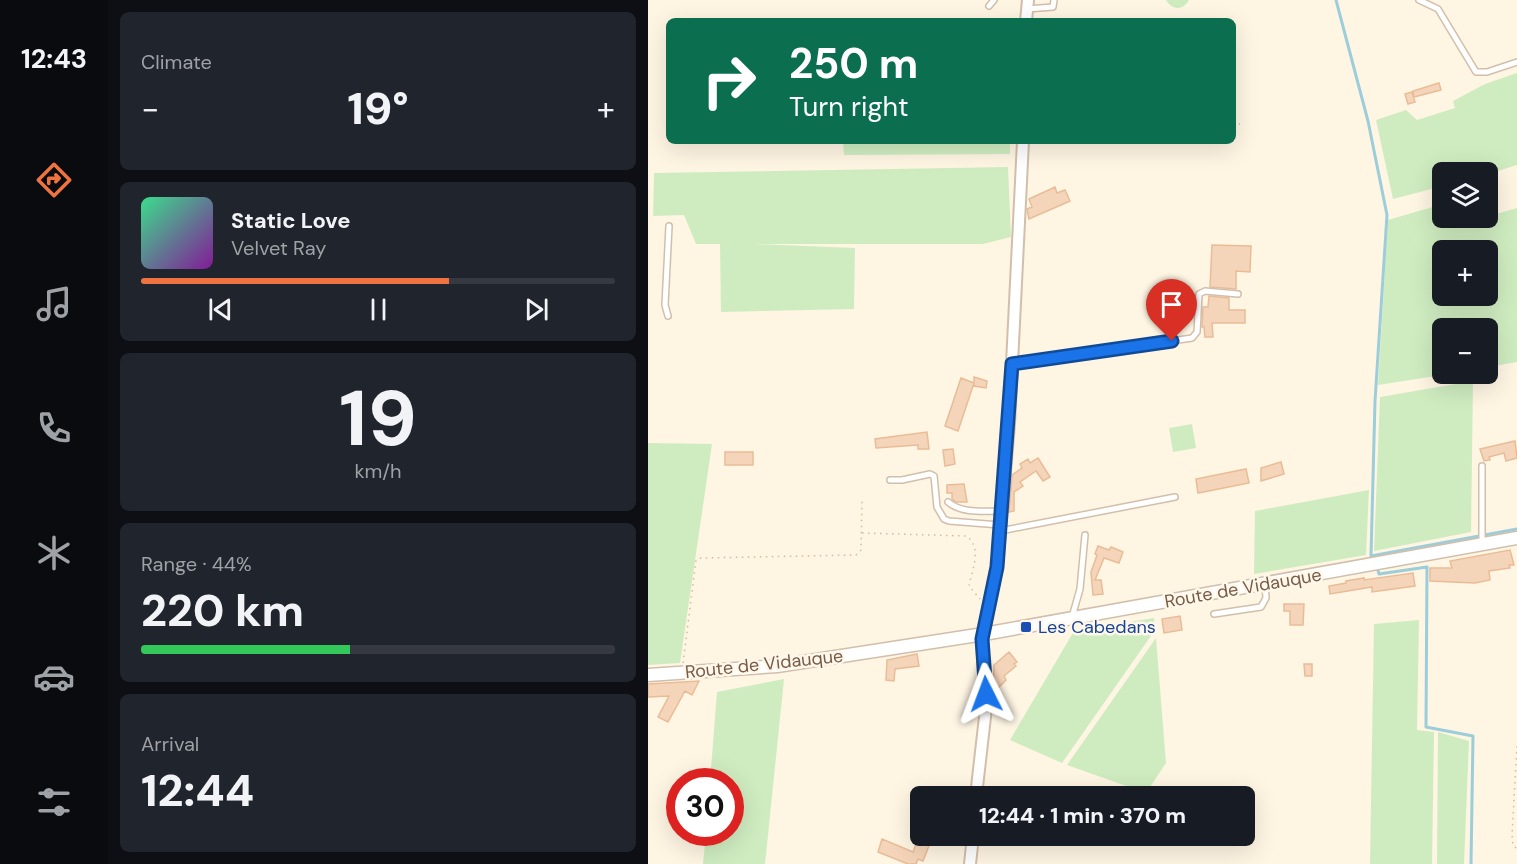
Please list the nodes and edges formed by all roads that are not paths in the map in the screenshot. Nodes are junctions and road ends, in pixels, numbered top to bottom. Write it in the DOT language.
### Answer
graph roads {
  1 [pos="994,0"];
  2 [pos="1054,0"];
  3 [pos="1419,0"];
  4 [pos="1028,4"];
  5 [pos="989,6"];
  6 [pos="1517,62"];
  7 [pos="1023,144"];
  8 [pos="669,226"];
  9 [pos="1238,294"];
  10 [pos="668,316"];
  11 [pos="1012,364"];
  12 [pos="1482,466"];
  13 [pos="890,480"];
  14 [pos="1174,497"];
  15 [pos="948,502"];
  16 [pos="1002,511"];
  17 [pos="1000,528"];
  18 [pos="1085,535"];
  19 [pos="1517,538"];
  20 [pos="1482,544"];
  21 [pos="1264,584"];
  22 [pos="1214,614"];
  23 [pos="1072,619"];
  24 [pos="985,632"];
  25 [pos="648,675"];
  26 [pos="977,786"];
  27 [pos="972,846"];
  28 [pos="970,864"];
  1 -- 5 [label="lane"];
  2 -- 4 [label="lane"];
  3 -- 6 [label="lane"];
  7 -- 11 [label="street"];
  8 -- 10 [label="lane"];
  9 -- 11 [label="lane"];
  11 -- 16 [label="street"];
  12 -- 20 [label="lane"];
  13 -- 17 [label="lane"];
  14 -- 17 [label="lane"];
  15 -- 16 [label="lane"];
  16 -- 17 [label="street"];
  17 -- 24 [label="street"];
  18 -- 23 [label="lane"];
  19 -- 20 [label="street, Route de Vidauque"];
  20 -- 21 [label="street, Route de Vidauque"];
  21 -- 22 [label="lane"];
  21 -- 23 [label="street, Route de Vidauque"];
  23 -- 24 [label="street, Route de Vidauque"];
  24 -- 25 [label="street, Route de Vidauque"];
  24 -- 26 [label="street"];
  27 -- 28 [label="street"];
}
